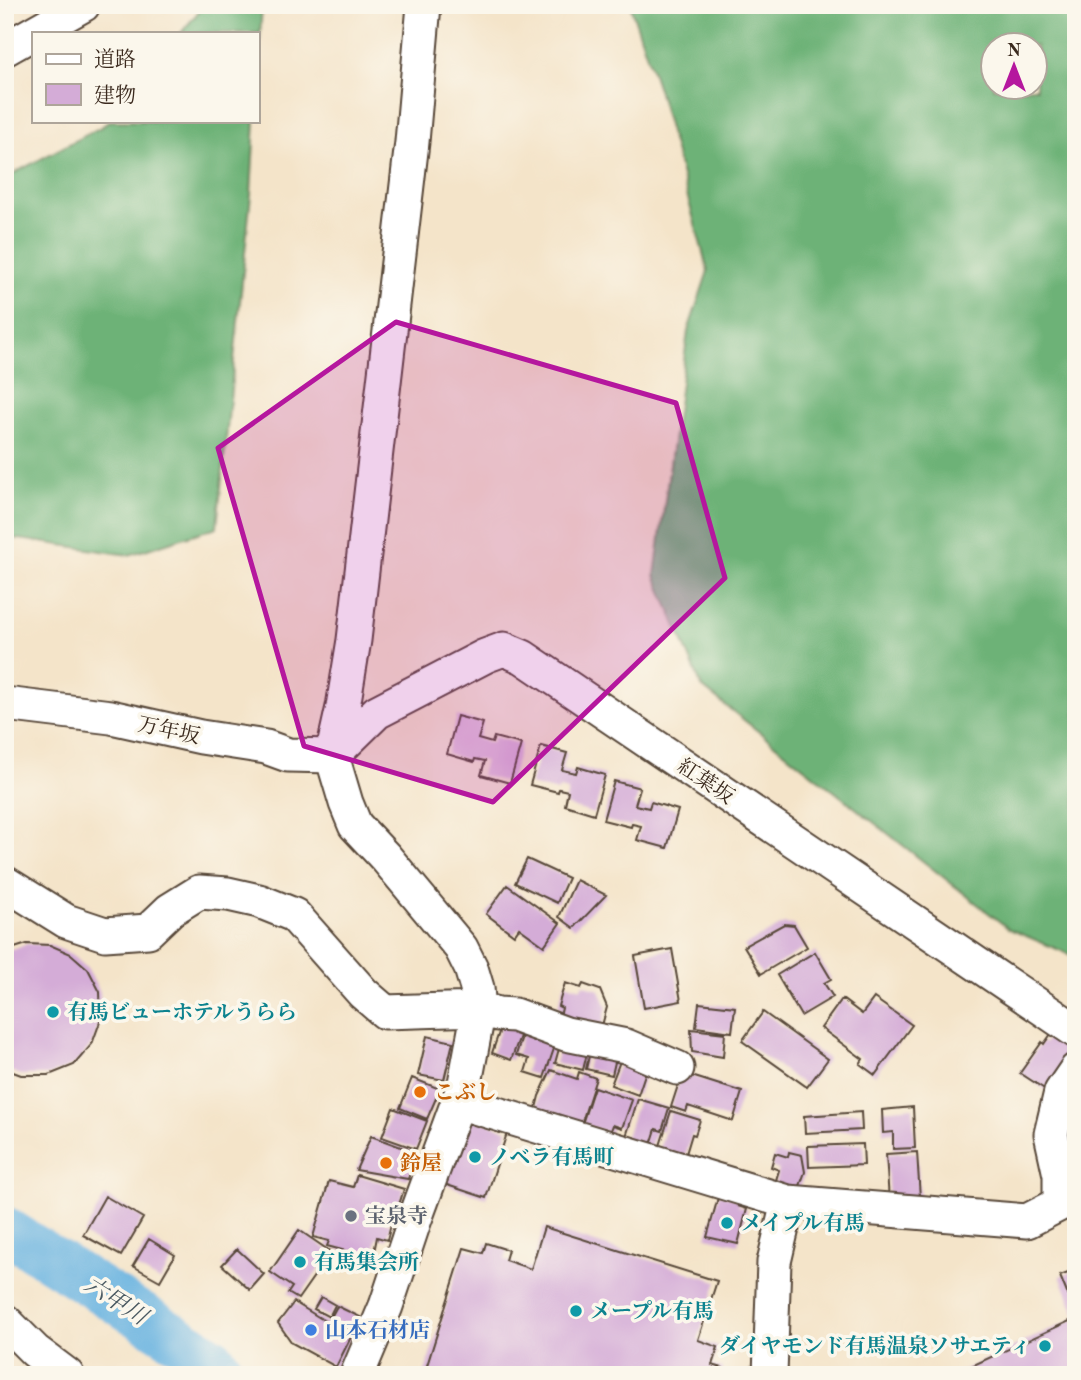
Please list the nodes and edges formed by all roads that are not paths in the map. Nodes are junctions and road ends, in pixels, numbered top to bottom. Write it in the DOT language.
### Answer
graph roads {
  1 [pos="83,5"];
  2 [pos="424,5"];
  3 [pos="34,32"];
  4 [pos="32,33"];
  5 [pos="5,48"];
  6 [pos="5,704"];
  7 [pos="332,755"];
  8 [pos="5,883"];
  9 [pos="479,1009"];
  10 [pos="1076,1031"];
  11 [pos="677,1068"];
  12 [pos="1076,1070"];
  13 [pos="458,1102"];
  14 [pos="788,1202"];
  15 [pos="5,1321"];
  16 [pos="68,1375"];
  17 [pos="357,1375"];
  18 [pos="770,1375"];
  1 -- 3 [label="street"];
  2 -- 7 [label="street"];
  4 -- 5 [label="street"];
  6 -- 7 [label="street, 万年坂"];
  7 -- 9 [label="street"];
  7 -- 10 [label="street, 紅葉坂"];
  8 -- 9 [label="street"];
  9 -- 11 [label="street"];
  9 -- 13 [label="street"];
  12 -- 14 [label="street"];
  13 -- 14 [label="street"];
  13 -- 17 [label="street"];
  14 -- 18 [label="street"];
  15 -- 16 [label="street"];
}
